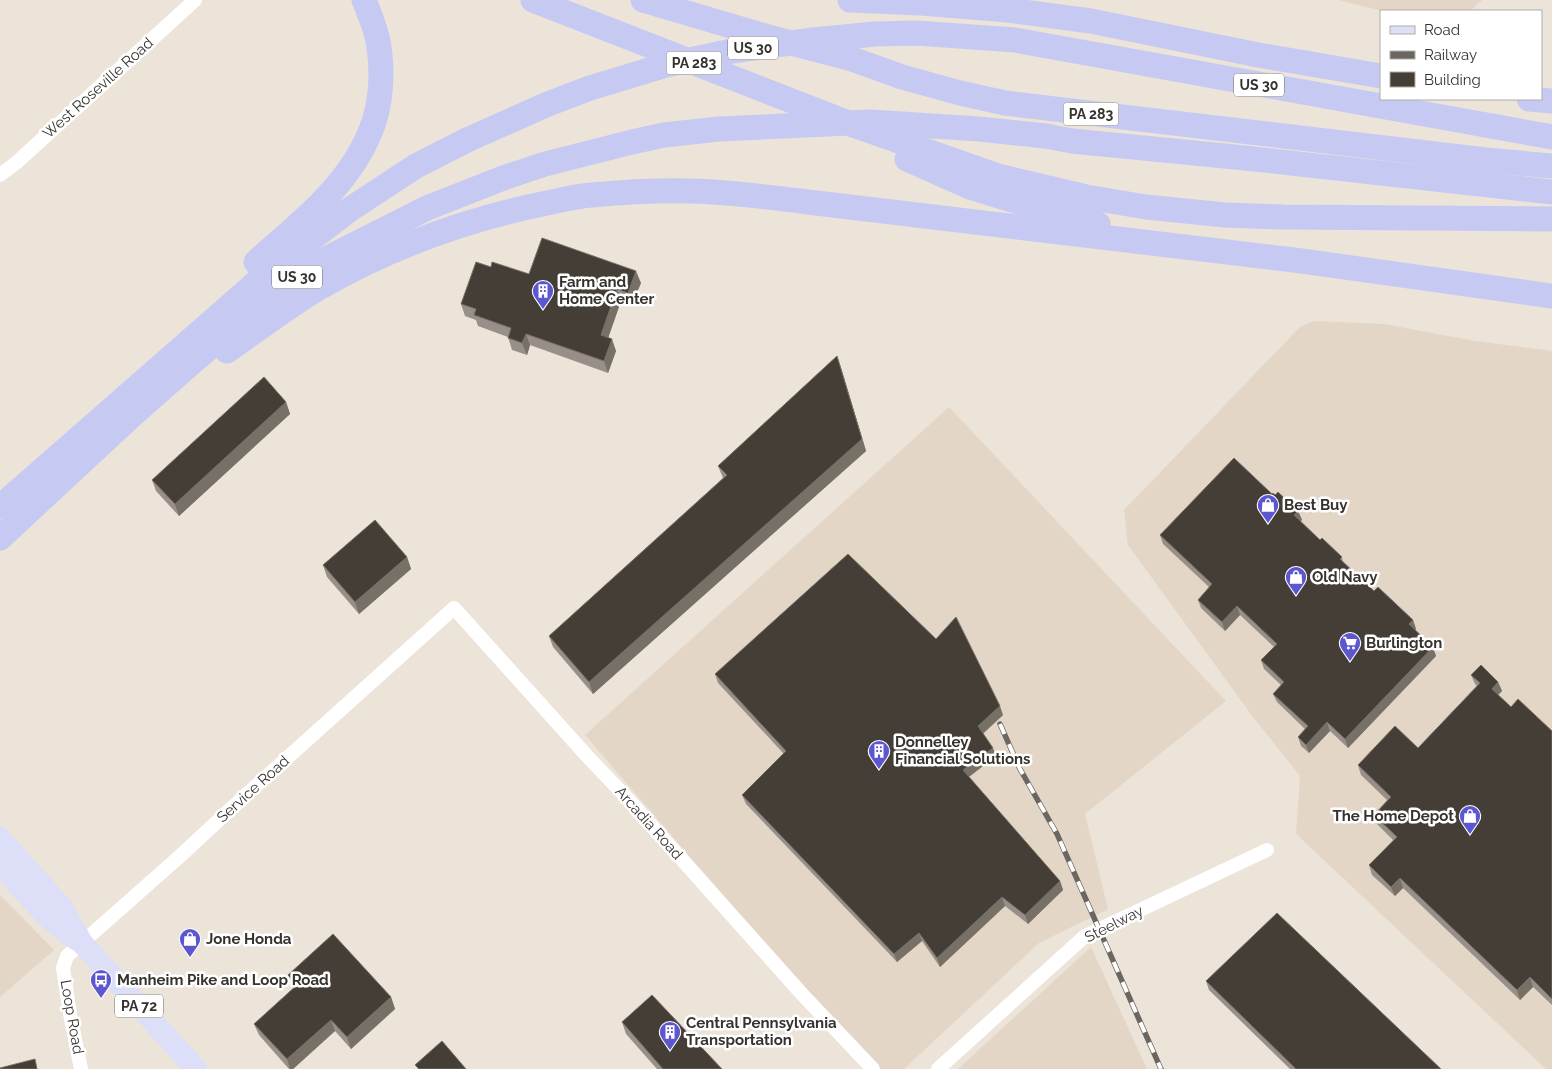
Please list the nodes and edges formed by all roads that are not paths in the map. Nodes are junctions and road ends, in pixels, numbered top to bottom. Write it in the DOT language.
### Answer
graph roads {
  1 [pos="195,0"];
  2 [pos="364,0"];
  3 [pos="532,0"];
  4 [pos="643,0"];
  5 [pos="850,0"];
  6 [pos="1380,76"];
  7 [pos="1537,100"];
  8 [pos="1552,102"];
  9 [pos="856,126"];
  10 [pos="1552,137"];
  11 [pos="1552,166"];
  12 [pos="0,175"];
  13 [pos="1552,192"];
  14 [pos="1552,219"];
  15 [pos="1200,250"];
  16 [pos="1552,296"];
  17 [pos="127,408"];
  18 [pos="0,507"];
  19 [pos="0,538"];
  20 [pos="423,636"];
  21 [pos="0,838"];
  22 [pos="1267,850"];
  23 [pos="0,864"];
  24 [pos="82,943"];
  25 [pos="81,1069"];
  26 [pos="196,1069"];
  27 [pos="872,1069"];
  28 [pos="938,1069"];
  1 -- 12 [label="street, West Roseville Road"];
  2 -- 17 [label="highway"];
  3 -- 9 [label="highway, PA 283"];
  4 -- 11 [label="highway, PA 283"];
  5 -- 6 [label="highway"];
  7 -- 8 [label="highway"];
  9 -- 14 [label="highway, PA 283"];
  9 -- 15 [label="highway"];
  10 -- 17 [label="highway, US 30"];
  13 -- 17 [label="highway, US 30"];
  15 -- 16 [label="highway"];
  15 -- 17 [label="highway"];
  17 -- 18 [label="highway, US 30"];
  17 -- 19 [label="highway, US 30"];
  20 -- 24 [label="street, Service Road"];
  20 -- 27 [label="street, Arcadia Road"];
  21 -- 24 [label="main road, PA 72"];
  22 -- 28 [label="street, Steelway"];
  23 -- 24 [label="main road, PA 72"];
  24 -- 25 [label="street, Loop Road"];
  24 -- 26 [label="main road, PA 72"];
}
